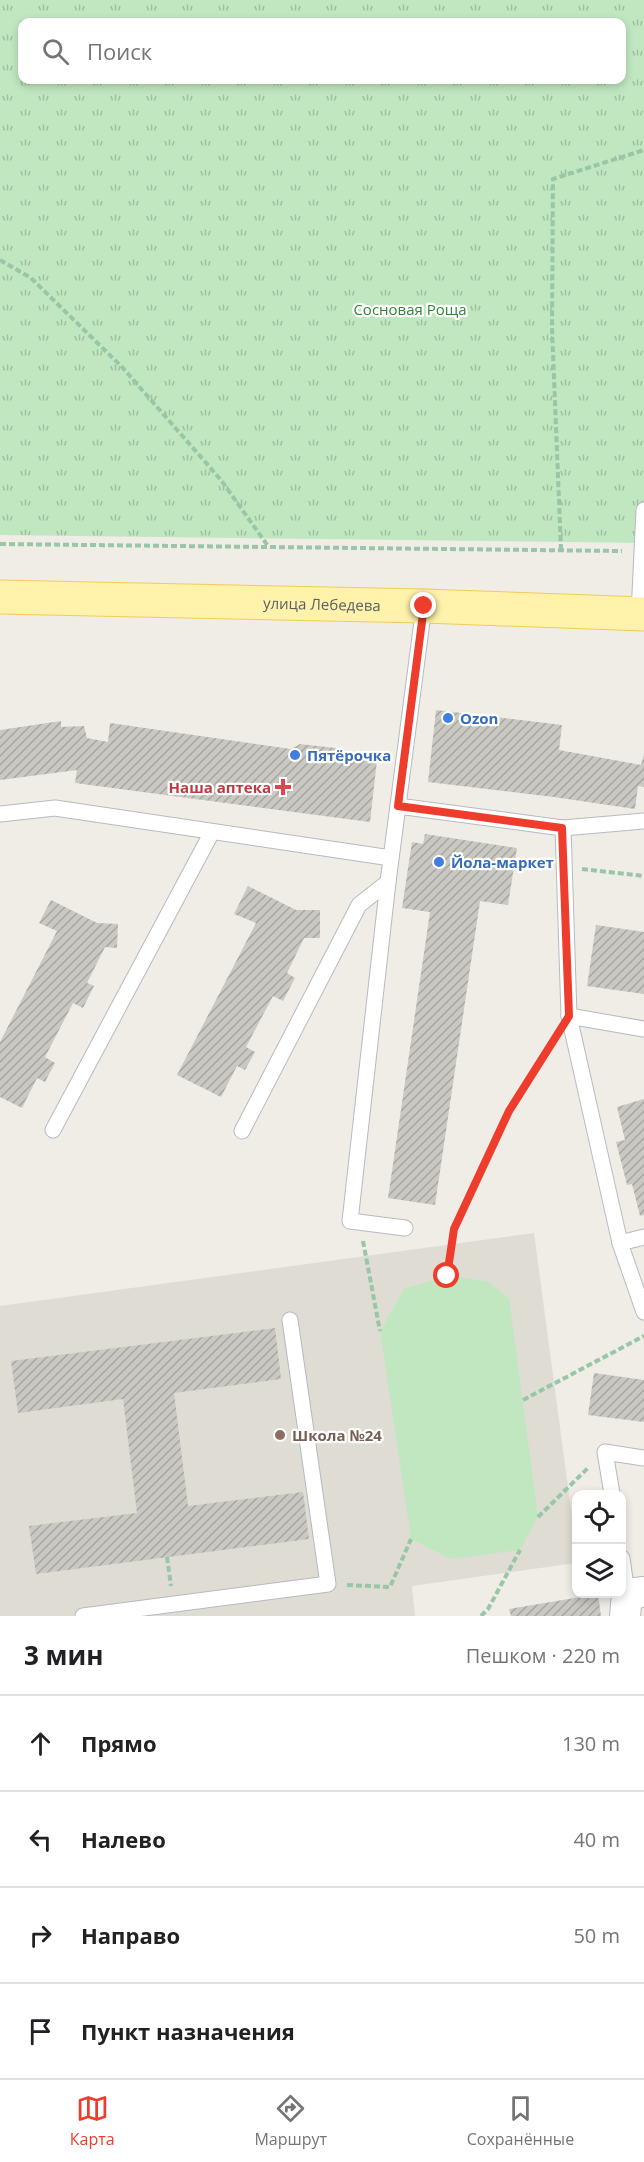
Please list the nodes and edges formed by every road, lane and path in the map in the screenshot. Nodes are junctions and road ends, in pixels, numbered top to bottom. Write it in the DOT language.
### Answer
graph roads {
  1 [pos="644,150"];
  2 [pos="0,260"];
  3 [pos="644,510"];
  4 [pos="0,544"];
  5 [pos="268,546"];
  6 [pos="561,550"];
  7 [pos="642,552"];
  8 [pos="0,597"];
  9 [pos="424,606"];
  10 [pos="641,614"];
  11 [pos="398,806"];
  12 [pos="0,814"];
  13 [pos="644,821"];
  14 [pos="562,828"];
  15 [pos="212,832"];
  16 [pos="391,858"];
  17 [pos="564,867"];
  18 [pos="644,876"];
  19 [pos="388,882"];
  20 [pos="569,1016"];
  21 [pos="644,1029"];
  22 [pos="53,1131"];
  23 [pos="242,1131"];
  24 [pos="359,1222"];
  25 [pos="405,1228"];
  26 [pos="644,1237"];
  27 [pos="620,1243"];
  28 [pos="447,1276"];
  29 [pos="644,1312"];
  30 [pos="290,1320"];
  31 [pos="380,1331"];
  32 [pos="644,1336"];
  33 [pos="523,1400"];
  34 [pos="605,1452"];
  35 [pos="644,1458"];
  36 [pos="611,1490"];
  37 [pos="538,1517"];
  38 [pos="411,1539"];
  39 [pos="520,1550"];
  40 [pos="626,1578"];
  41 [pos="328,1584"];
  42 [pos="632,1601"];
  43 [pos="83,1616"];
  44 [pos="481,1616"];
  1 -- 6 [label="path"];
  2 -- 5 [label="path"];
  3 -- 7 [label="lane"];
  4 -- 5 [label="path"];
  5 -- 6 [label="path"];
  6 -- 7 [label="path"];
  7 -- 10 [label="lane"];
  8 -- 9 [label="main road, улица Лебедева"];
  9 -- 10 [label="main road, улица Лебедева"];
  9 -- 11 [label="lane"];
  11 -- 14 [label="lane"];
  11 -- 16 [label="lane"];
  12 -- 15 [label="lane"];
  13 -- 14 [label="lane"];
  14 -- 17 [label="lane"];
  15 -- 16 [label="lane"];
  15 -- 22 [label="lane"];
  16 -- 19 [label="lane"];
  17 -- 18 [label="path"];
  17 -- 20 [label="lane"];
  19 -- 23 [label="lane"];
  19 -- 24 [label="lane"];
  20 -- 21 [label="lane"];
  20 -- 27 [label="lane"];
  20 -- 28 [label="path"];
  24 -- 25 [label="lane"];
  24 -- 31 [label="path"];
  26 -- 27 [label="lane"];
  27 -- 29 [label="lane"];
  30 -- 41 [label="lane"];
  32 -- 33 [label="path"];
  34 -- 35 [label="lane"];
  34 -- 36 [label="lane"];
  34 -- 37 [label="path"];
  38 -- 41 [label="path"];
  39 -- 44 [label="path"];
  40 -- 42 [label="lane"];
  41 -- 43 [label="lane"];
}
